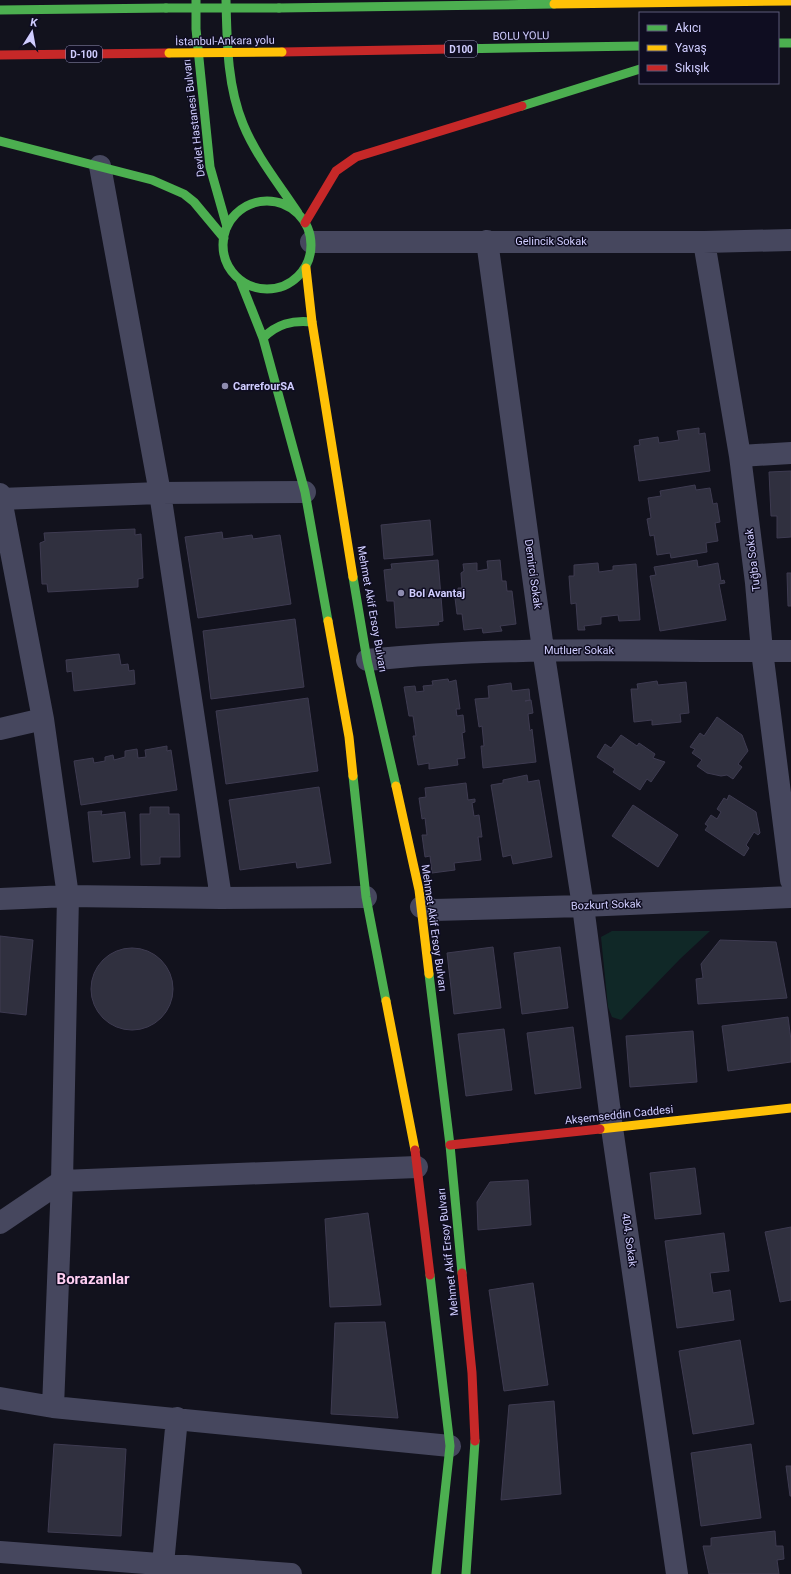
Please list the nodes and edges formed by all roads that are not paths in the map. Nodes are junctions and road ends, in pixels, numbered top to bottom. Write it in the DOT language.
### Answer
graph roads {
  1 [pos="196,0"];
  2 [pos="226,0"];
  3 [pos="728,1"];
  4 [pos="791,1"];
  5 [pos="0,10"];
  6 [pos="779,43"];
  7 [pos="791,43"];
  8 [pos="639,46"];
  9 [pos="282,52"];
  10 [pos="169,53"];
  11 [pos="0,55"];
  12 [pos="639,69"];
  13 [pos="0,141"];
  14 [pos="100,166"];
  15 [pos="227,227"];
  16 [pos="306,227"];
  17 [pos="224,238"];
  18 [pos="791,240"];
  19 [pos="487,241"];
  20 [pos="704,242"];
  21 [pos="306,268"];
  22 [pos="240,280"];
  23 [pos="312,322"];
  24 [pos="263,338"];
  25 [pos="791,453"];
  26 [pos="740,456"];
  27 [pos="305,492"];
  28 [pos="160,493"];
  29 [pos="0,497"];
  30 [pos="544,650"];
  31 [pos="762,651"];
  32 [pos="791,651"];
  33 [pos="367,660"];
  34 [pos="43,719"];
  35 [pos="0,729"];
  36 [pos="791,880"];
  37 [pos="68,896"];
  38 [pos="791,896"];
  39 [pos="366,897"];
  40 [pos="221,898"];
  41 [pos="0,899"];
  42 [pos="583,906"];
  43 [pos="421,907"];
  44 [pos="791,1108"];
  45 [pos="612,1128"];
  46 [pos="450,1145"];
  47 [pos="417,1167"];
  48 [pos="62,1180"];
  49 [pos="0,1223"];
  50 [pos="0,1398"];
  51 [pos="53,1407"];
  52 [pos="176,1418"];
  53 [pos="450,1446"];
  54 [pos="0,1552"];
  55 [pos="163,1564"];
  56 [pos="291,1574"];
  57 [pos="436,1574"];
  58 [pos="466,1574"];
  59 [pos="677,1574"];
  1 -- 15 [label="main road, Devlet Hastanesi Bulvarı"];
  2 -- 16 [label="main road"];
  3 -- 4 [label="main road"];
  3 -- 5 [label="main road, bridge"];
  6 -- 7 [label="main road"];
  8 -- 9 [label="main road, BOLU YOLU / D100"];
  9 -- 10 [label="main road, İstanbul-Ankara yolu / D100, bridge"];
  10 -- 11 [label="main road, D-100"];
  12 -- 16 [label="main road"];
  13 -- 14 [label="main road"];
  14 -- 17 [label="main road"];
  14 -- 28 [label="street"];
  15 -- 16 [label="main road"];
  15 -- 17 [label="main road"];
  16 -- 19 [label="street, Gelincik Sokak"];
  16 -- 21 [label="main road"];
  17 -- 22 [label="main road"];
  18 -- 20 [label="street, Gelincik Sokak"];
  19 -- 20 [label="street, Gelincik Sokak"];
  19 -- 30 [label="street, Demirci Sokak"];
  20 -- 26 [label="street, Tuğba Sokak"];
  21 -- 22 [label="main road"];
  21 -- 23 [label="main road, Mehmet Akif Ersoy Bulvarı"];
  22 -- 24 [label="main road, Mehmet Akif Ersoy Bulvarı"];
  23 -- 24 [label="main road"];
  23 -- 33 [label="main road, Mehmet Akif Ersoy Bulvarı"];
  24 -- 27 [label="main road, Mehmet Akif Ersoy Bulvarı"];
  25 -- 26 [label="street"];
  26 -- 31 [label="street, Tuğba Sokak"];
  27 -- 28 [label="street"];
  27 -- 39 [label="main road, Mehmet Akif Ersoy Bulvarı"];
  28 -- 29 [label="street"];
  28 -- 40 [label="street"];
  29 -- 34 [label="street"];
  30 -- 31 [label="street, Mutluer Sokak"];
  30 -- 33 [label="street, Mutluer Sokak"];
  30 -- 42 [label="street, Demirci Sokak"];
  31 -- 32 [label="street, Mutluer Sokak"];
  31 -- 36 [label="street, Tuğba Sokak"];
  33 -- 43 [label="main road, Mehmet Akif Ersoy Bulvarı"];
  34 -- 35 [label="street"];
  34 -- 37 [label="street"];
  37 -- 40 [label="street"];
  37 -- 41 [label="street"];
  37 -- 48 [label="street"];
  38 -- 42 [label="street, Bozkurt Sokak"];
  39 -- 40 [label="street"];
  39 -- 47 [label="main road, Mehmet Akif Ersoy Bulvarı"];
  42 -- 43 [label="street, Bozkurt Sokak"];
  42 -- 45 [label="street, 404. Sokak"];
  43 -- 46 [label="main road, Mehmet Akif Ersoy Bulvarı"];
  44 -- 45 [label="main road, Akşemseddin Caddesi"];
  45 -- 46 [label="main road, Akşemseddin Caddesi"];
  45 -- 59 [label="street, 404. Sokak"];
  46 -- 58 [label="main road, Mehmet Akif Ersoy Bulvarı"];
  47 -- 48 [label="street"];
  47 -- 53 [label="main road, Mehmet Akif Ersoy Bulvarı"];
  48 -- 49 [label="street"];
  48 -- 51 [label="street"];
  50 -- 51 [label="street"];
  51 -- 52 [label="street"];
  52 -- 53 [label="street"];
  52 -- 55 [label="street"];
  53 -- 57 [label="main road, Mehmet Akif Ersoy Bulvarı"];
  54 -- 55 [label="street"];
  55 -- 56 [label="street"];
}
